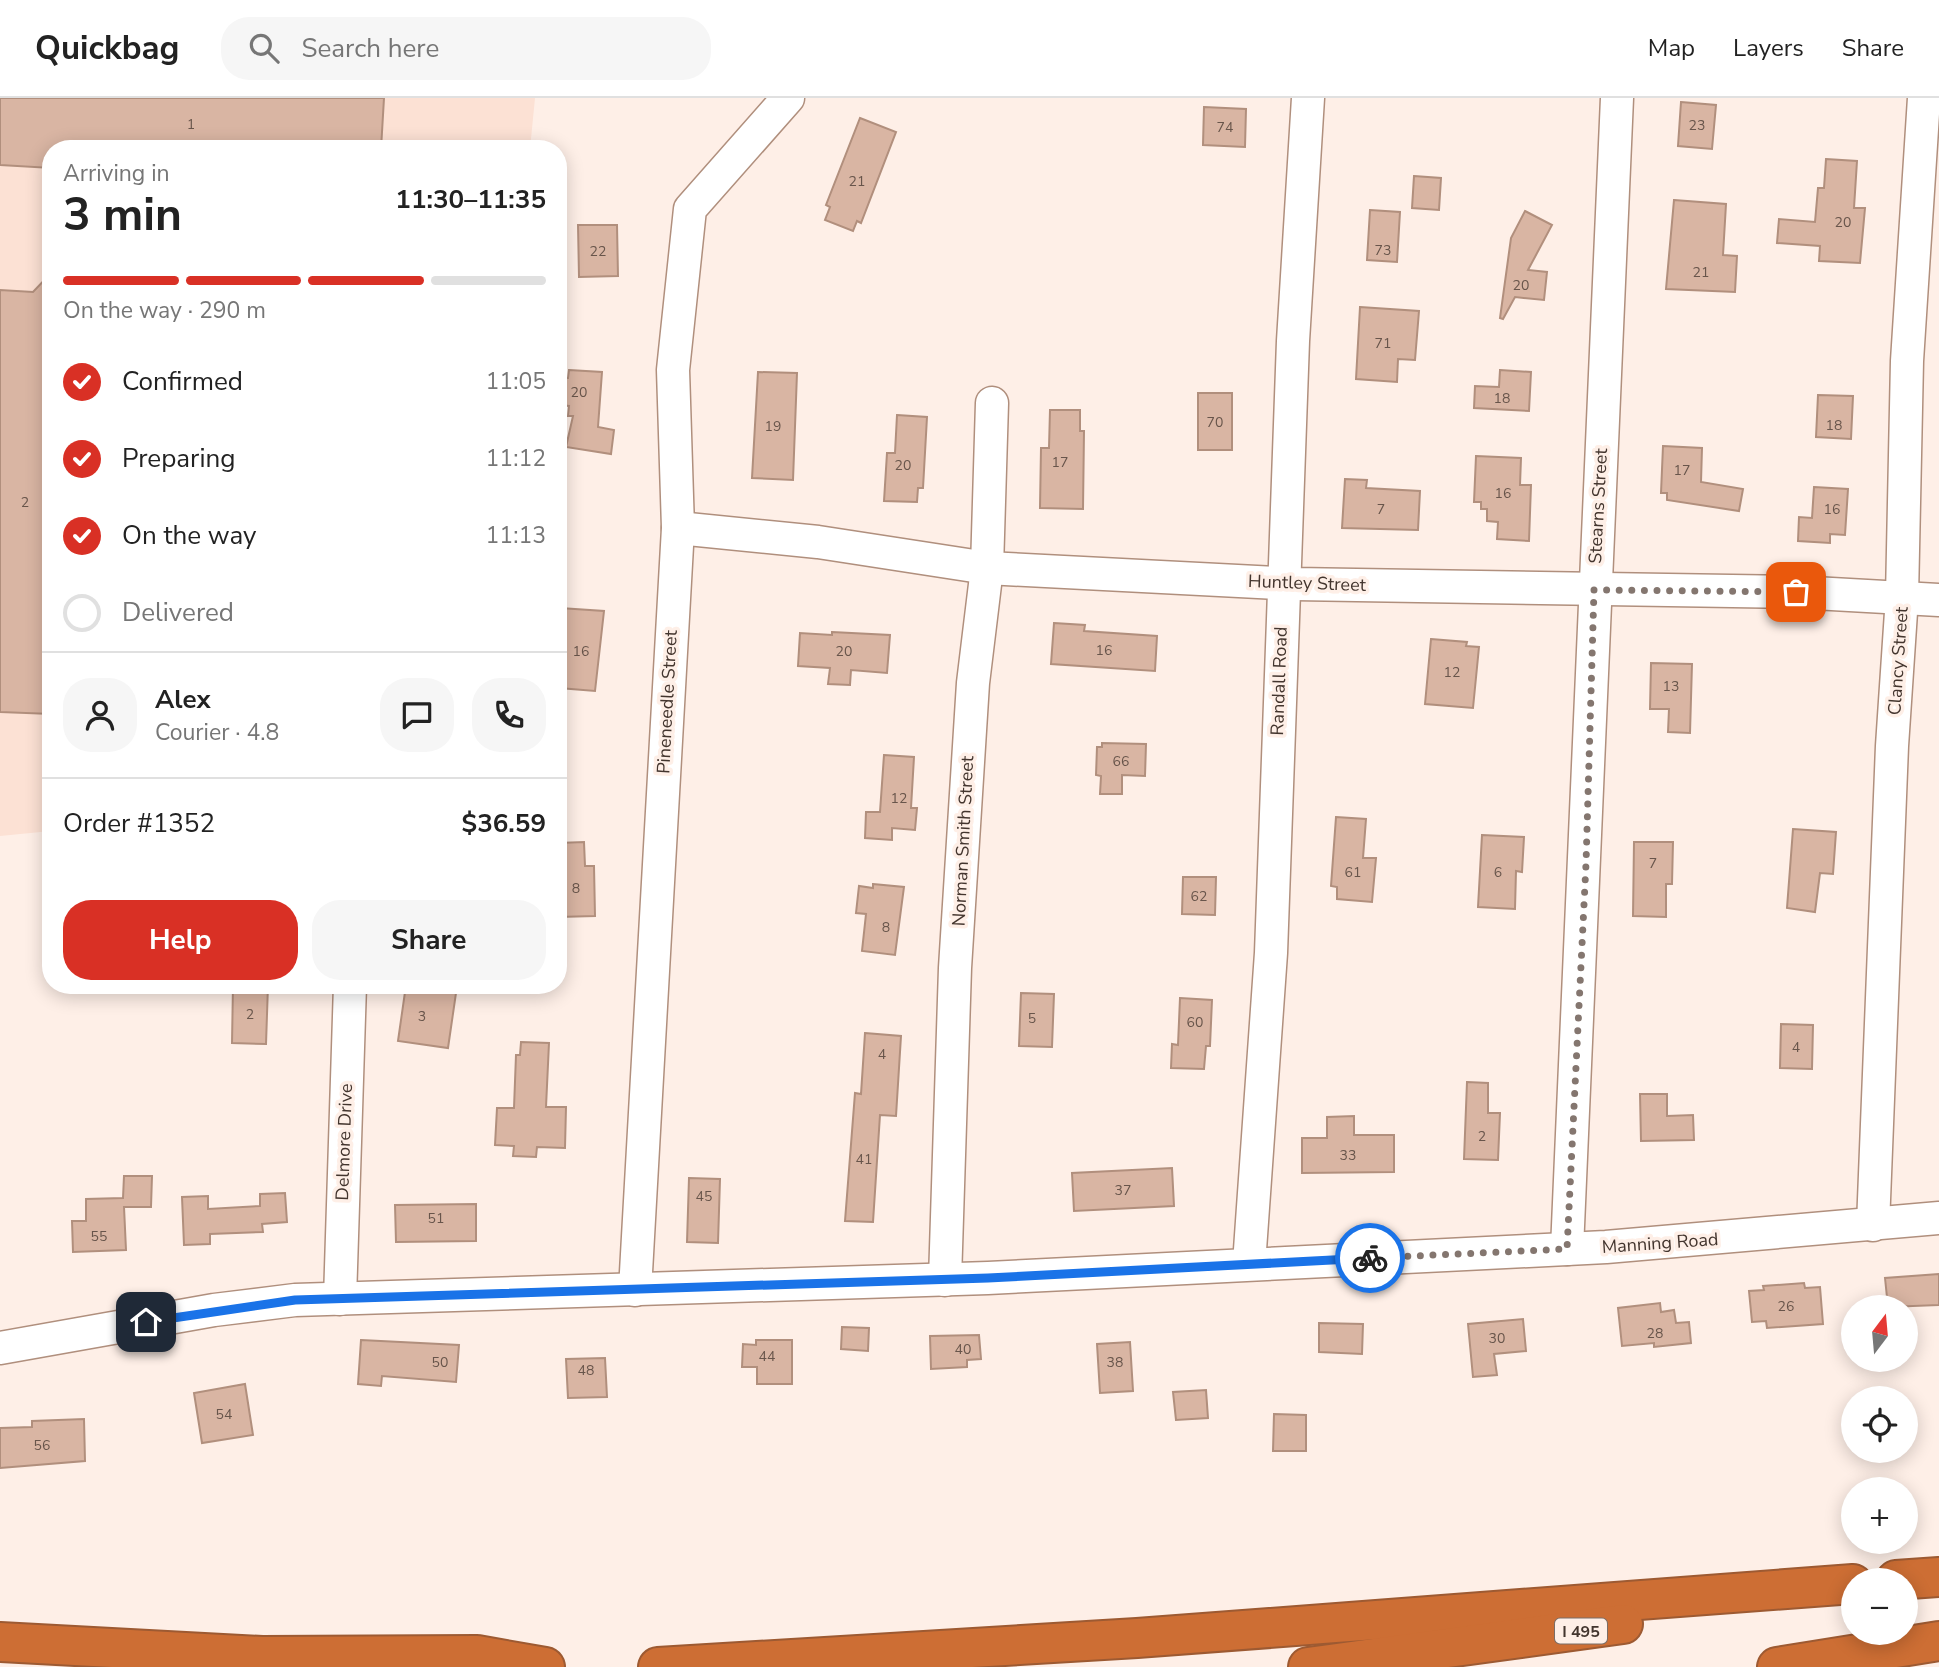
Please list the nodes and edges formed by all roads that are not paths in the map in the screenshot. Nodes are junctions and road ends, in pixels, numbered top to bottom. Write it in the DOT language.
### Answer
graph roads {
  1 [pos="788,98"];
  2 [pos="1308,98"];
  3 [pos="1617,98"];
  4 [pos="1924,98"];
  5 [pos="992,403"];
  6 [pos="678,528"];
  7 [pos="987,568"];
  8 [pos="1283,583"];
  9 [pos="1594,590"];
  10 [pos="1902,597"];
  11 [pos="1939,600"];
  12 [pos="350,994"];
  13 [pos="1939,1218"];
  14 [pos="1874,1225"];
  15 [pos="1567,1249"];
  16 [pos="1249,1264"];
  17 [pos="945,1280"];
  18 [pos="635,1290"];
  19 [pos="340,1298"];
  20 [pos="0,1348"];
  21 [pos="1939,1577"];
  22 [pos="1918,1578"];
  23 [pos="1918,1580"];
  24 [pos="1841,1585"];
  25 [pos="1841,1592"];
  26 [pos="1939,1641"];
  27 [pos="0,1642"];
  28 [pos="545,1667"];
  29 [pos="658,1667"];
  30 [pos="1308,1667"];
  31 [pos="1777,1667"];
  1 -- 6 [label="street, Pineneedle Street"];
  2 -- 8 [label="street, Randall Road"];
  3 -- 9 [label="street, Stearns Street"];
  4 -- 10 [label="street, Clancy Street"];
  5 -- 7 [label="street, Norman Smith Street"];
  6 -- 7 [label="street, Huntley Street"];
  6 -- 18 [label="street, Pineneedle Street"];
  7 -- 8 [label="street, Huntley Street"];
  7 -- 17 [label="street, Norman Smith Street"];
  8 -- 9 [label="street, Huntley Street"];
  8 -- 16 [label="street, Randall Road"];
  9 -- 10 [label="street, Huntley Street"];
  9 -- 15 [label="street, Stearns Street"];
  10 -- 11 [label="street, Huntley Street"];
  10 -- 14 [label="street, Clancy Street"];
  12 -- 19 [label="street, Delmore Drive"];
  13 -- 14 [label="street, Manning Road"];
  14 -- 15 [label="street, Manning Road"];
  15 -- 16 [label="street, Manning Road"];
  16 -- 17 [label="street, Manning Road"];
  17 -- 18 [label="street, Manning Road"];
  18 -- 19 [label="street, Manning Road"];
  19 -- 20 [label="street, Manning Road"];
  21 -- 22 [label="highway"];
  21 -- 23 [label="highway"];
  24 -- 29 [label="highway"];
  25 -- 30 [label="highway, I 495"];
  26 -- 31 [label="highway"];
  27 -- 28 [label="highway"];
}
